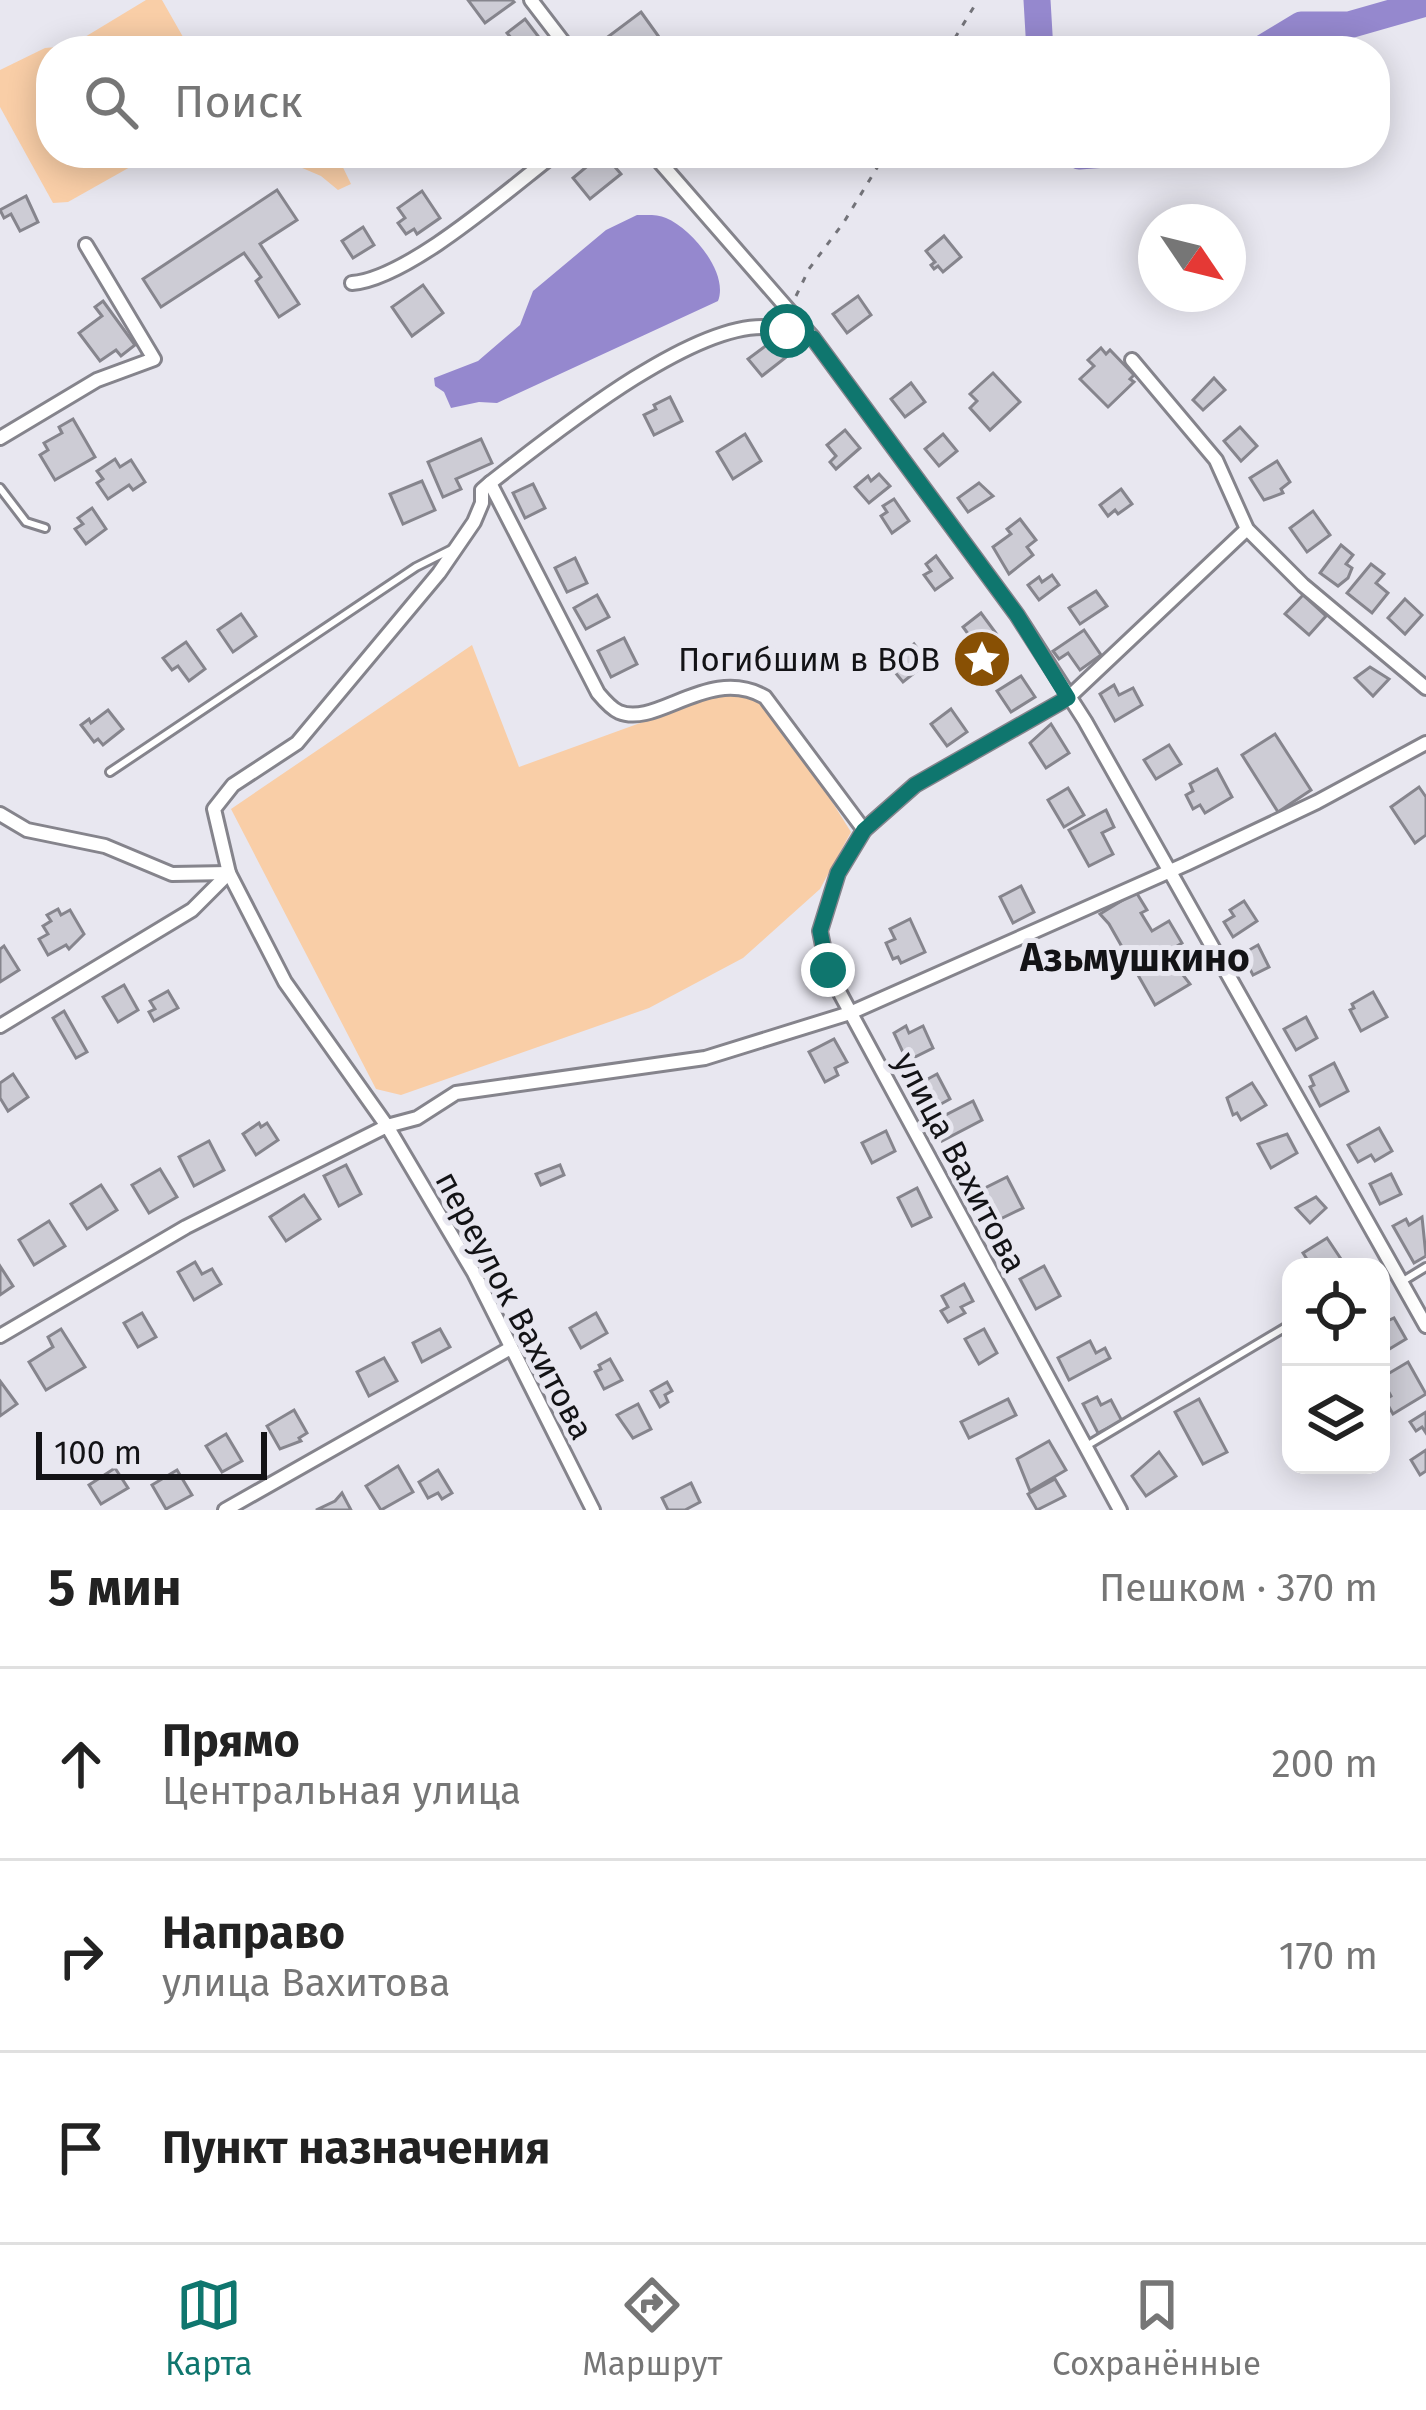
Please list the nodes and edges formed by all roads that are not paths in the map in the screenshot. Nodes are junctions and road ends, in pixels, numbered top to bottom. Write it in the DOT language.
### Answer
graph roads {
  1 [pos="531,0"];
  2 [pos="559,36"];
  3 [pos="536,168"];
  4 [pos="665,168"];
  5 [pos="86,245"];
  6 [pos="352,283"];
  7 [pos="790,308"];
  8 [pos="767,327"];
  9 [pos="813,338"];
  10 [pos="1132,361"];
  11 [pos="0,437"];
  12 [pos="490,483"];
  13 [pos="0,488"];
  14 [pos="45,527"];
  15 [pos="1247,530"];
  16 [pos="455,547"];
  17 [pos="1426,688"];
  18 [pos="1068,698"];
  19 [pos="1426,743"];
  20 [pos="110,772"];
  21 [pos="0,814"];
  22 [pos="864,830"];
  23 [pos="1168,869"];
  24 [pos="229,873"];
  25 [pos="850,1013"];
  26 [pos="0,1026"];
  27 [pos="387,1126"];
  28 [pos="1381,1258"];
  29 [pos="1426,1267"];
  30 [pos="1390,1272"];
  31 [pos="1401,1282"];
  32 [pos="1426,1326"];
  33 [pos="1282,1329"];
  34 [pos="0,1336"];
  35 [pos="509,1349"];
  36 [pos="1084,1448"];
  37 [pos="225,1510"];
  38 [pos="593,1510"];
  39 [pos="1120,1510"];
  1 -- 2 [label="street"];
  3 -- 6 [label="street"];
  4 -- 7 [label="street"];
  5 -- 11 [label="street"];
  7 -- 8 [label="street"];
  7 -- 9 [label="street"];
  8 -- 9 [label="street"];
  8 -- 12 [label="street"];
  9 -- 18 [label="street"];
  10 -- 15 [label="street"];
  12 -- 16 [label="street"];
  12 -- 22 [label="street"];
  13 -- 14 [label="lane"];
  15 -- 17 [label="street"];
  15 -- 18 [label="street, улица Вахитова"];
  16 -- 20 [label="lane"];
  16 -- 24 [label="street, переулок Вахитова"];
  18 -- 22 [label="street, улица Вахитова"];
  18 -- 23 [label="street"];
  19 -- 23 [label="street"];
  21 -- 24 [label="street"];
  22 -- 25 [label="street, улица Вахитова"];
  23 -- 25 [label="street"];
  23 -- 28 [label="street"];
  24 -- 26 [label="street"];
  24 -- 27 [label="street, переулок Вахитова"];
  25 -- 27 [label="street"];
  25 -- 36 [label="street, улица Вахитова"];
  27 -- 34 [label="street"];
  27 -- 35 [label="street, переулок Вахитова"];
  29 -- 31 [label="lane"];
  30 -- 31 [label="street"];
  31 -- 32 [label="street"];
  33 -- 36 [label="lane"];
  35 -- 37 [label="street"];
  35 -- 38 [label="street, переулок Вахитова"];
  36 -- 39 [label="street, улица Вахитова"];
}
